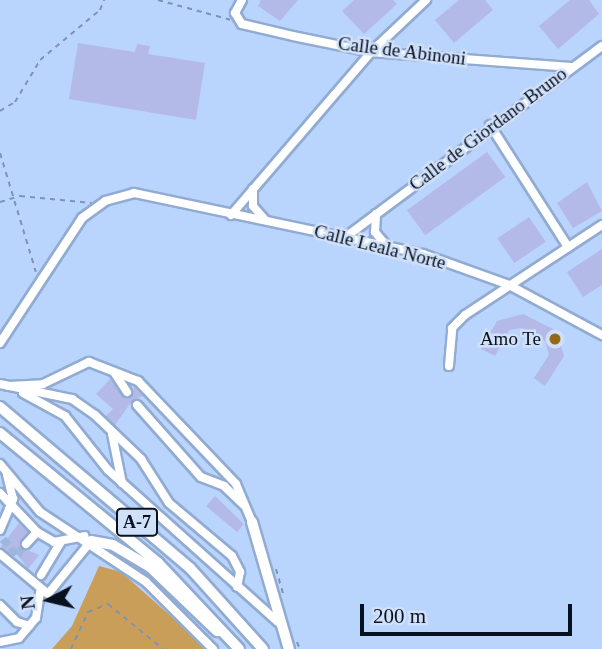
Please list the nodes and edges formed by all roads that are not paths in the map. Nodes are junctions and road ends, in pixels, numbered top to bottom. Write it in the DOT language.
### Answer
graph roads {
  1 [pos="242,0"];
  2 [pos="426,0"];
  3 [pos="602,47"];
  4 [pos="371,52"];
  5 [pos="570,68"];
  6 [pos="490,125"];
  7 [pos="253,189"];
  8 [pos="376,214"];
  9 [pos="231,215"];
  10 [pos="267,221"];
  11 [pos="602,225"];
  12 [pos="347,236"];
  13 [pos="386,245"];
  14 [pos="568,247"];
  15 [pos="509,285"];
  16 [pos="602,335"];
  17 [pos="0,344"];
  18 [pos="449,366"];
  19 [pos="114,372"];
  20 [pos="2,385"];
  21 [pos="127,392"];
  22 [pos="23,393"];
  23 [pos="137,405"];
  24 [pos="0,407"];
  25 [pos="112,432"];
  26 [pos="0,433"];
  27 [pos="2,467"];
  28 [pos="122,482"];
  29 [pos="0,493"];
  30 [pos="11,507"];
  31 [pos="250,516"];
  32 [pos="37,532"];
  33 [pos="1,533"];
  34 [pos="88,539"];
  35 [pos="61,542"];
  36 [pos="26,544"];
  37 [pos="0,554"];
  38 [pos="41,575"];
  39 [pos="237,587"];
  40 [pos="40,592"];
  41 [pos="0,605"];
  42 [pos="29,626"];
  43 [pos="281,628"];
  44 [pos="0,642"];
  45 [pos="236,646"];
  46 [pos="213,649"];
  47 [pos="262,649"];
  48 [pos="289,649"];
  1 -- 4 [label="street, Calle de Abinoni"];
  2 -- 4 [label="street"];
  3 -- 5 [label="street, Calle de Giordano Bruno"];
  4 -- 5 [label="street, Calle de Abinoni"];
  4 -- 7 [label="street"];
  5 -- 6 [label="street, Calle de Giordano Bruno"];
  6 -- 8 [label="street, Calle de Giordano Bruno"];
  6 -- 14 [label="street"];
  7 -- 9 [label="street"];
  7 -- 10 [label="street"];
  8 -- 12 [label="street, Calle de Giordano Bruno"];
  8 -- 13 [label="street"];
  9 -- 10 [label="street, Calle Leala Norte"];
  9 -- 17 [label="street, Calle Leala Norte"];
  10 -- 12 [label="street, Calle Leala Norte"];
  11 -- 14 [label="street"];
  12 -- 13 [label="street, Calle Leala Norte"];
  13 -- 15 [label="street, Calle Leala Norte"];
  14 -- 15 [label="street"];
  15 -- 16 [label="street, Calle Leala Norte"];
  15 -- 18 [label="street"];
  19 -- 20 [label="street"];
  19 -- 21 [label="street"];
  19 -- 31 [label="street"];
  20 -- 22 [label="street"];
  22 -- 25 [label="street"];
  22 -- 28 [label="street"];
  23 -- 31 [label="street"];
  24 -- 47 [label="highway, A-7"];
  25 -- 28 [label="street"];
  25 -- 39 [label="street"];
  26 -- 45 [label="highway, A-7"];
  27 -- 30 [label="street"];
  27 -- 34 [label="street"];
  28 -- 39 [label="street"];
  29 -- 30 [label="street"];
  30 -- 32 [label="street"];
  30 -- 33 [label="street"];
  31 -- 43 [label="highway"];
  32 -- 35 [label="street"];
  32 -- 36 [label="street"];
  34 -- 35 [label="street"];
  34 -- 40 [label="street"];
  34 -- 45 [label="highway"];
  34 -- 46 [label="street"];
  35 -- 38 [label="street"];
  37 -- 40 [label="street"];
  39 -- 43 [label="street"];
  40 -- 42 [label="street"];
  41 -- 42 [label="street"];
  42 -- 44 [label="street"];
  43 -- 48 [label="highway"];
}
